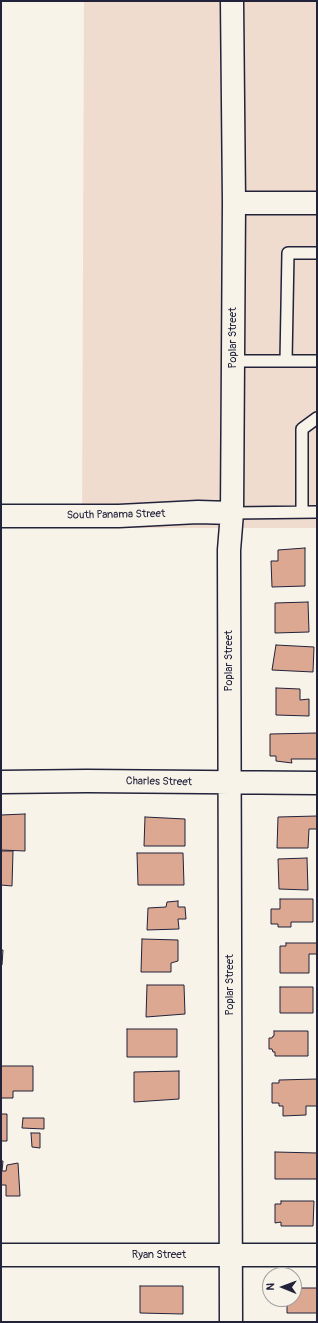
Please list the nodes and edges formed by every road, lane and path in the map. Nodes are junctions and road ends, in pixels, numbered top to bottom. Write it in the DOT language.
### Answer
graph roads {
  1 [pos="232,1"];
  2 [pos="234,203"];
  3 [pos="317,203"];
  4 [pos="317,253"];
  5 [pos="232,361"];
  6 [pos="286,361"];
  7 [pos="317,361"];
  8 [pos="317,418"];
  9 [pos="302,512"];
  10 [pos="317,512"];
  11 [pos="232,513"];
  12 [pos="1,516"];
  13 [pos="1,782"];
  14 [pos="230,783"];
  15 [pos="317,783"];
  16 [pos="1,1255"];
  17 [pos="231,1255"];
  18 [pos="317,1255"];
  19 [pos="231,1322"];
  1 -- 2 [label="street, Poplar Street"];
  2 -- 3 [label="street"];
  2 -- 5 [label="street, Poplar Street"];
  4 -- 6 [label="lane"];
  5 -- 6 [label="lane"];
  5 -- 11 [label="street, Poplar Street"];
  6 -- 7 [label="lane"];
  8 -- 9 [label="lane"];
  9 -- 10 [label="lane"];
  9 -- 11 [label="lane"];
  11 -- 12 [label="street, South Panama Street"];
  11 -- 14 [label="street, Poplar Street"];
  13 -- 14 [label="street, Charles Street"];
  14 -- 15 [label="street, Charles Street"];
  14 -- 17 [label="street, Poplar Street"];
  16 -- 17 [label="street, Ryan Street"];
  17 -- 18 [label="street, Ryan Street"];
  17 -- 19 [label="street, Poplar Street"];
}
